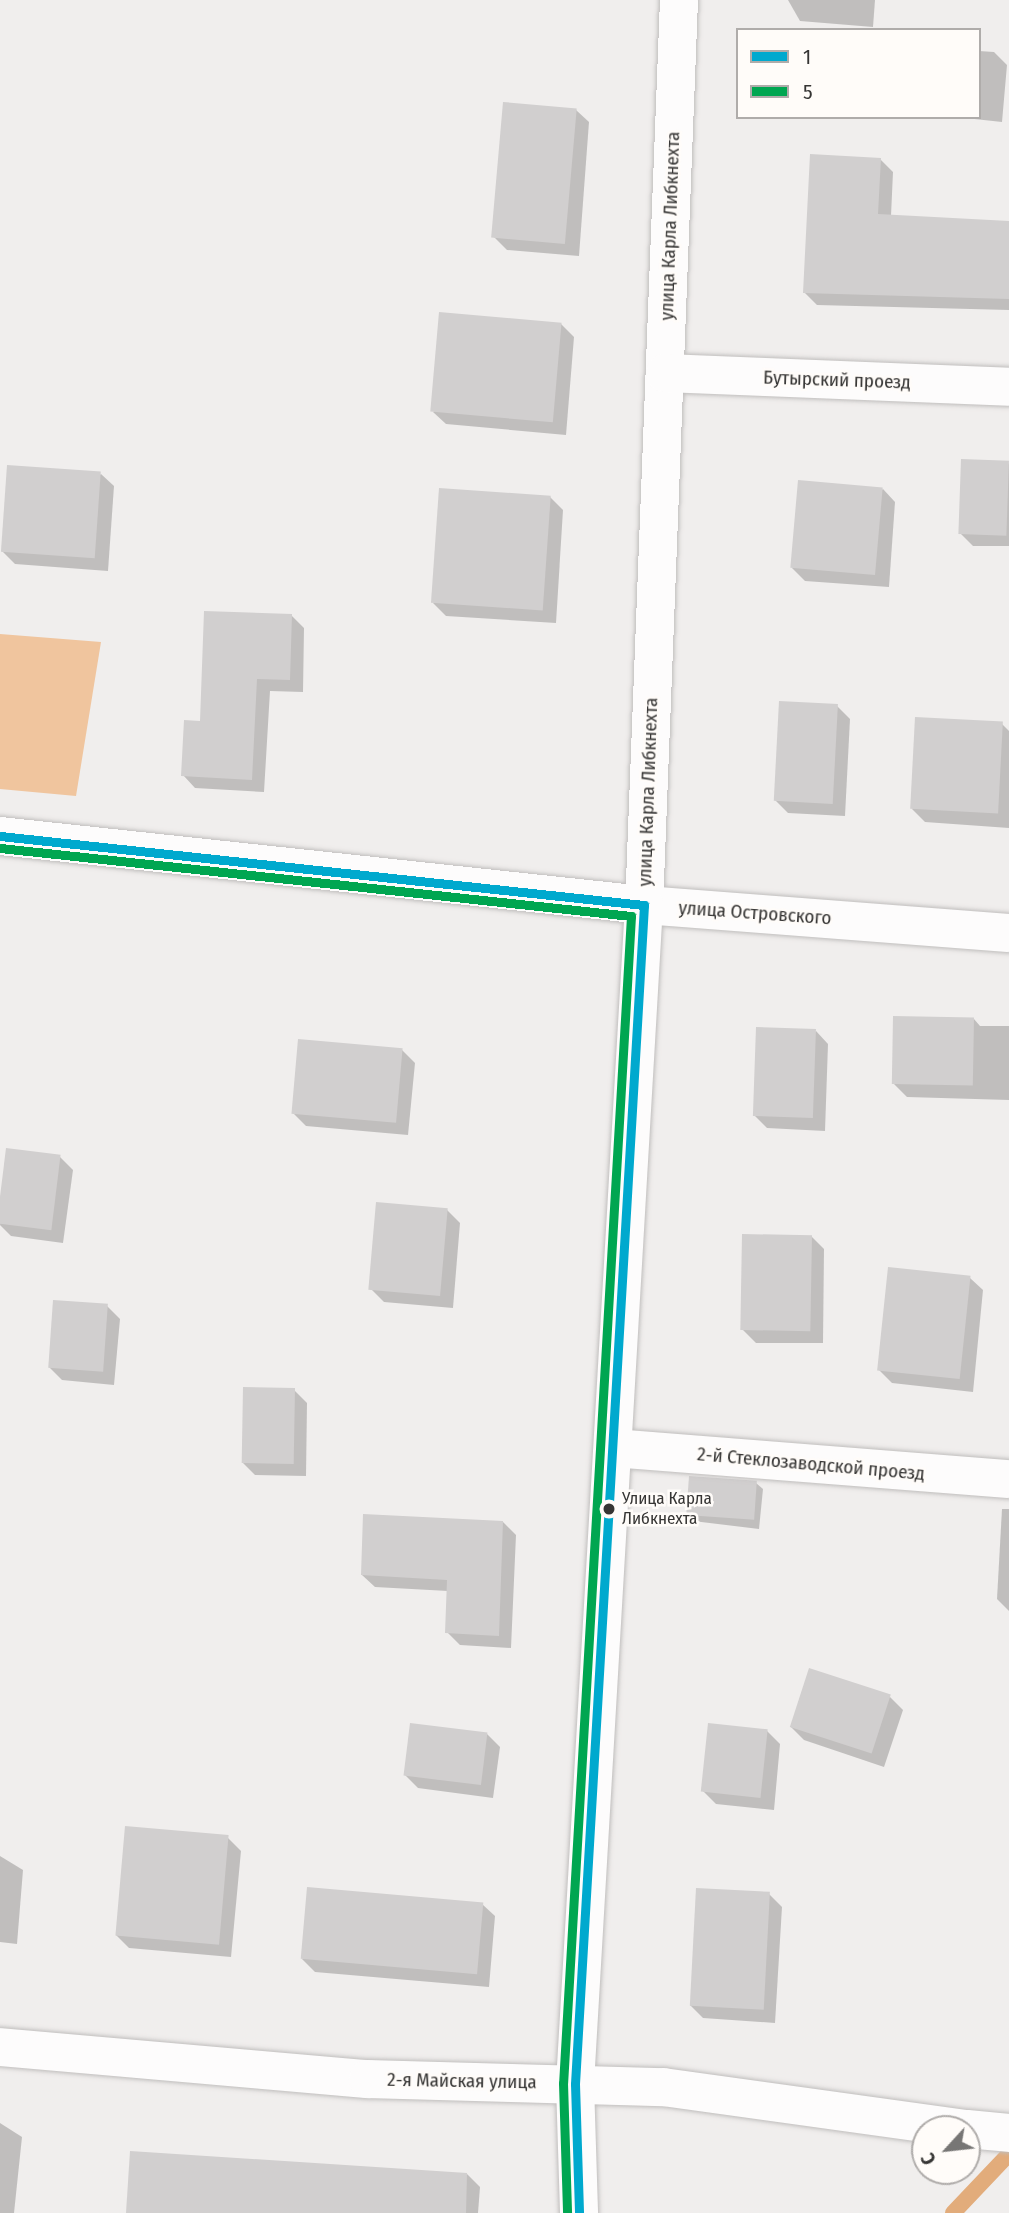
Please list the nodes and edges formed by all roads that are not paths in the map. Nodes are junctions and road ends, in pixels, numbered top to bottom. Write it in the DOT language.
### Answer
graph roads {
  1 [pos="679,0"];
  2 [pos="665,373"];
  3 [pos="1009,387"];
  4 [pos="0,836"];
  5 [pos="644,905"];
  6 [pos="1009,933"];
  7 [pos="613,1448"];
  8 [pos="1009,1479"];
  9 [pos="0,2047"];
  10 [pos="575,2084"];
  11 [pos="911,2120"];
  12 [pos="981,2130"];
  13 [pos="1009,2133"];
  14 [pos="579,2213"];
  1 -- 2 [label="street, улица Карла Либкнехта"];
  2 -- 3 [label="street, Бутырский проезд"];
  2 -- 5 [label="street, улица Карла Либкнехта"];
  4 -- 5 [label="street, улица Островского"];
  5 -- 6 [label="street, улица Островского"];
  5 -- 7 [label="street, улица Карла Либкнехта"];
  7 -- 8 [label="street, 2-й Стеклозаводской проезд"];
  7 -- 10 [label="street, улица Карла Либкнехта"];
  9 -- 10 [label="street, 2-я Майская улица"];
  10 -- 11 [label="street, 2-я Майская улица"];
  10 -- 14 [label="street, улица Карла Либкнехта"];
  12 -- 13 [label="street, 2-я Майская улица"];
}
